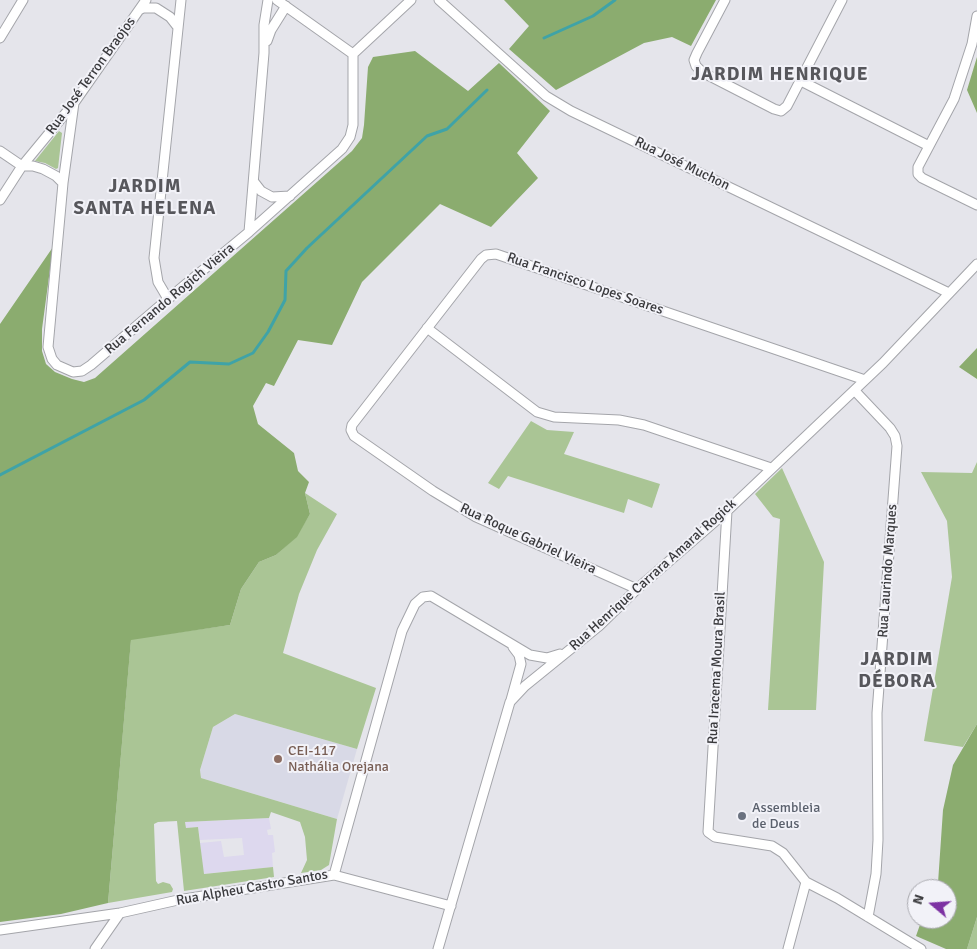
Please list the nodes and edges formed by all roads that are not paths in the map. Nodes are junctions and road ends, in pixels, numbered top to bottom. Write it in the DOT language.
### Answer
graph roads {
  1 [pos="23,0"];
  2 [pos="146,0"];
  3 [pos="181,0"];
  4 [pos="268,0"];
  5 [pos="277,0"];
  6 [pos="411,0"];
  7 [pos="439,0"];
  8 [pos="725,0"];
  9 [pos="842,0"];
  10 [pos="286,6"];
  11 [pos="139,10"];
  12 [pos="977,16"];
  13 [pos="177,26"];
  14 [pos="0,38"];
  15 [pos="264,53"];
  16 [pos="353,54"];
  17 [pos="800,80"];
  18 [pos="74,104"];
  19 [pos="929,146"];
  20 [pos="0,150"];
  21 [pos="22,166"];
  22 [pos="254,182"];
  23 [pos="63,183"];
  24 [pos="290,196"];
  25 [pos="0,200"];
  26 [pos="977,204"];
  27 [pos="250,232"];
  28 [pos="977,264"];
  29 [pos="949,294"];
  30 [pos="168,299"];
  31 [pos="427,328"];
  32 [pos="865,380"];
  33 [pos="854,391"];
  34 [pos="351,430"];
  35 [pos="771,468"];
  36 [pos="727,511"];
  37 [pos="637,590"];
  38 [pos="510,644"];
  39 [pos="569,650"];
  40 [pos="510,702"];
  41 [pos="334,875"];
  42 [pos="806,882"];
  43 [pos="451,906"];
  44 [pos="120,912"];
  45 [pos="868,917"];
  46 [pos="0,930"];
  47 [pos="95,949"];
  48 [pos="438,949"];
  49 [pos="788,949"];
  50 [pos="921,949"];
  1 -- 14 [label="street"];
  2 -- 11 [label="street, Rua José Terron Braojos"];
  3 -- 13 [label="street"];
  4 -- 15 [label="street"];
  5 -- 10 [label="street"];
  6 -- 16 [label="street"];
  7 -- 29 [label="street, Rua José Muchon"];
  8 -- 17 [label="street"];
  9 -- 17 [label="street"];
  10 -- 15 [label="street"];
  10 -- 16 [label="street"];
  11 -- 13 [label="street"];
  11 -- 18 [label="street, Rua José Terron Braojos"];
  12 -- 19 [label="street"];
  13 -- 30 [label="street"];
  15 -- 22 [label="street"];
  16 -- 24 [label="street, Rua Fernando Rogich Vieira"];
  17 -- 19 [label="street"];
  18 -- 21 [label="street, Rua José Terron Braojos"];
  18 -- 23 [label="street, Rua Fernando Rogich Vieira"];
  19 -- 26 [label="street"];
  20 -- 21 [label="street"];
  21 -- 23 [label="street"];
  21 -- 25 [label="street, Rua José Terron Braojos"];
  22 -- 24 [label="street"];
  22 -- 27 [label="street"];
  23 -- 30 [label="street, Rua Fernando Rogich Vieira"];
  24 -- 27 [label="street, Rua Fernando Rogich Vieira"];
  27 -- 30 [label="street, Rua Fernando Rogich Vieira"];
  28 -- 29 [label="street, Rua Henrique Carrara Amaral Rogick"];
  29 -- 32 [label="street, Rua Henrique Carrara Amaral Rogick"];
  31 -- 32 [label="street, Rua Francisco Lopes Soares"];
  31 -- 34 [label="street, Rua Francisco Lopes Soares"];
  31 -- 35 [label="street"];
  32 -- 33 [label="street, Rua Henrique Carrara Amaral Rogick"];
  33 -- 35 [label="street, Rua Henrique Carrara Amaral Rogick"];
  33 -- 45 [label="street, Rua Laurindo Marques"];
  34 -- 37 [label="street, Rua Roque Gabriel Vieira"];
  35 -- 36 [label="street, Rua Henrique Carrara Amaral Rogick"];
  36 -- 37 [label="street, Rua Henrique Carrara Amaral Rogick"];
  36 -- 42 [label="street, Rua Iracema Moura Brasil"];
  37 -- 39 [label="street, Rua Henrique Carrara Amaral Rogick"];
  38 -- 39 [label="street, Rua Alpheu Castro Santos"];
  38 -- 40 [label="street"];
  38 -- 41 [label="street, Rua Alpheu Castro Santos"];
  39 -- 40 [label="street, Rua Henrique Carrara Amaral Rogick"];
  40 -- 43 [label="street, Rua Henrique Carrara Amaral Rogick"];
  41 -- 43 [label="street"];
  41 -- 44 [label="street, Rua Alpheu Castro Santos"];
  42 -- 45 [label="street"];
  42 -- 49 [label="street"];
  43 -- 48 [label="street, Rua Henrique Carrara Amaral Rogick"];
  44 -- 46 [label="street, Rua Alpheu Castro Santos"];
  44 -- 47 [label="street"];
  45 -- 50 [label="street"];
}
